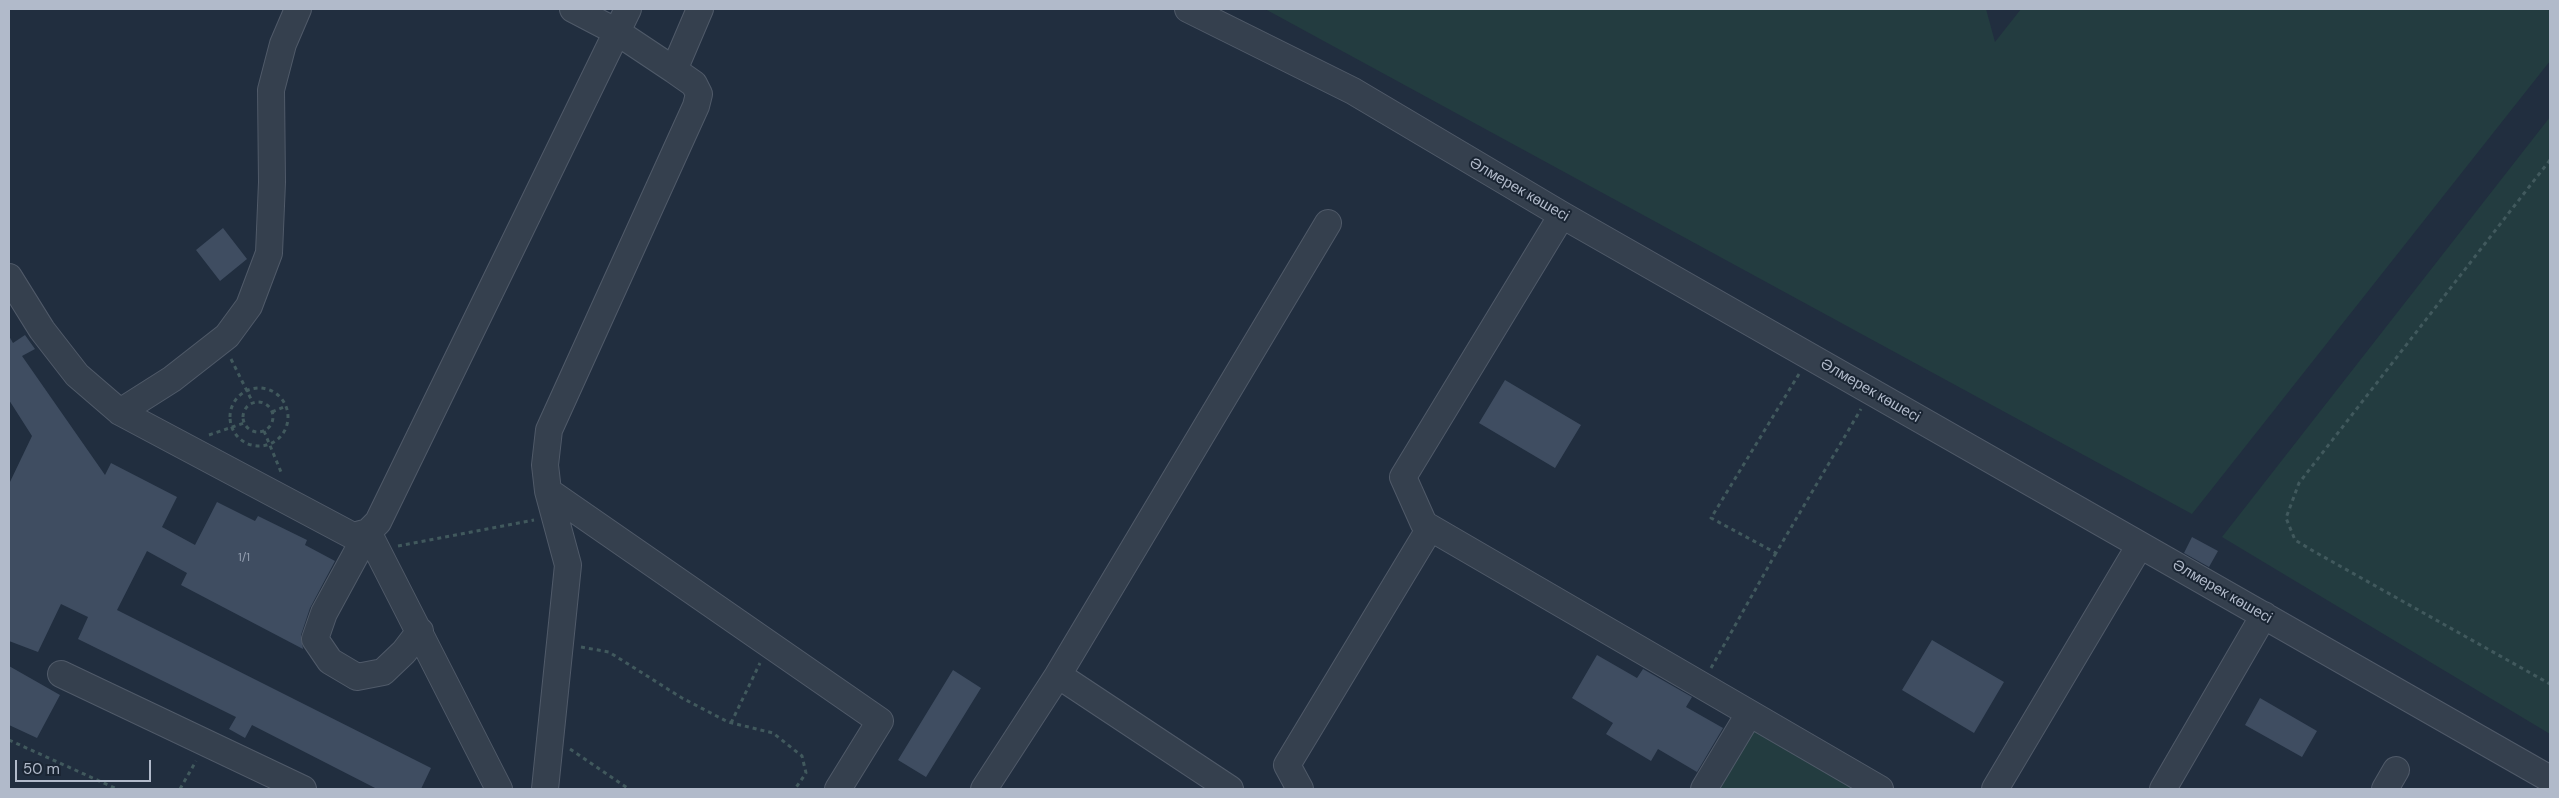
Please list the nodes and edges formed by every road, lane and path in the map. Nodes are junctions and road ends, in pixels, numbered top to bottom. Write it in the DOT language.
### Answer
graph roads {
  1 [pos="298,9"];
  2 [pos="574,9"];
  3 [pos="628,9"];
  4 [pos="700,9"];
  5 [pos="1188,9"];
  6 [pos="617,32"];
  7 [pos="674,70"];
  8 [pos="2550,160"];
  9 [pos="1562,216"];
  10 [pos="1328,223"];
  11 [pos="9,277"];
  12 [pos="221,341"];
  13 [pos="1810,357"];
  14 [pos="248,389"];
  15 [pos="1872,392"];
  16 [pos="253,403"];
  17 [pos="286,406"];
  18 [pos="120,412"];
  19 [pos="272,412"];
  20 [pos="244,423"];
  21 [pos="231,428"];
  22 [pos="264,431"];
  23 [pos="270,444"];
  24 [pos="180,445"];
  25 [pos="548,491"];
  26 [pos="556,516"];
  27 [pos="1430,528"];
  28 [pos="373,541"];
  29 [pos="2140,545"];
  30 [pos="1776,553"];
  31 [pos="2264,615"];
  32 [pos="420,632"];
  33 [pos="560,643"];
  34 [pos="769,644"];
  35 [pos="61,674"];
  36 [pos="1058,675"];
  37 [pos="2550,684"];
  38 [pos="1701,686"];
  39 [pos="1749,714"];
  40 [pos="731,723"];
  41 [pos="551,736"];
  42 [pos="9,740"];
  43 [pos="206,743"];
  44 [pos="2550,779"];
  45 [pos="117,789"];
  46 [pos="180,789"];
  47 [pos="303,789"];
  48 [pos="499,789"];
  49 [pos="545,789"];
  50 [pos="629,789"];
  51 [pos="795,789"];
  52 [pos="838,789"];
  53 [pos="984,789"];
  54 [pos="1230,789"];
  55 [pos="1300,789"];
  56 [pos="1704,789"];
  57 [pos="1880,789"];
  58 [pos="1995,789"];
  59 [pos="2163,789"];
  1 -- 12 [label="street"];
  2 -- 6 [label="street"];
  3 -- 6 [label="street"];
  4 -- 7 [label="street"];
  5 -- 9 [label="street, Әлмерек көшесі"];
  6 -- 7 [label="street"];
  6 -- 28 [label="street"];
  7 -- 25 [label="street"];
  8 -- 37 [label="path"];
  9 -- 13 [label="street, Әлмерек көшесі"];
  9 -- 27 [label="street"];
  10 -- 36 [label="street"];
  11 -- 18 [label="street"];
  12 -- 14 [label="path"];
  12 -- 18 [label="street"];
  13 -- 15 [label="street, Әлмерек көшесі"];
  13 -- 30 [label="path"];
  14 -- 16 [label="path"];
  14 -- 17 [label="path"];
  14 -- 21 [label="path"];
  15 -- 29 [label="street, Әлмерек көшесі"];
  15 -- 30 [label="path"];
  16 -- 19 [label="path"];
  16 -- 20 [label="path"];
  17 -- 19 [label="path"];
  17 -- 23 [label="path"];
  18 -- 24 [label="street"];
  19 -- 22 [label="path"];
  20 -- 21 [label="path"];
  20 -- 22 [label="path"];
  21 -- 23 [label="path"];
  21 -- 24 [label="path"];
  22 -- 23 [label="path"];
  24 -- 28 [label="street"];
  25 -- 26 [label="street"];
  25 -- 34 [label="street"];
  26 -- 28 [label="path"];
  26 -- 33 [label="street"];
  27 -- 38 [label="street"];
  27 -- 55 [label="street"];
  28 -- 32 [label="street"];
  28 -- 32 [label="street"];
  29 -- 31 [label="street, Әлмерек көшесі"];
  29 -- 58 [label="street"];
  30 -- 38 [label="path"];
  31 -- 44 [label="street, Әлмерек көшесі"];
  31 -- 59 [label="street"];
  32 -- 48 [label="street"];
  33 -- 40 [label="path"];
  33 -- 41 [label="street"];
  34 -- 40 [label="path"];
  34 -- 52 [label="street"];
  35 -- 43 [label="street"];
  36 -- 53 [label="street"];
  36 -- 54 [label="street"];
  38 -- 39 [label="street"];
  39 -- 56 [label="street"];
  39 -- 57 [label="street"];
  40 -- 51 [label="path"];
  41 -- 49 [label="street"];
  41 -- 50 [label="path"];
  42 -- 45 [label="path"];
  43 -- 46 [label="path"];
  43 -- 47 [label="street"];
}
